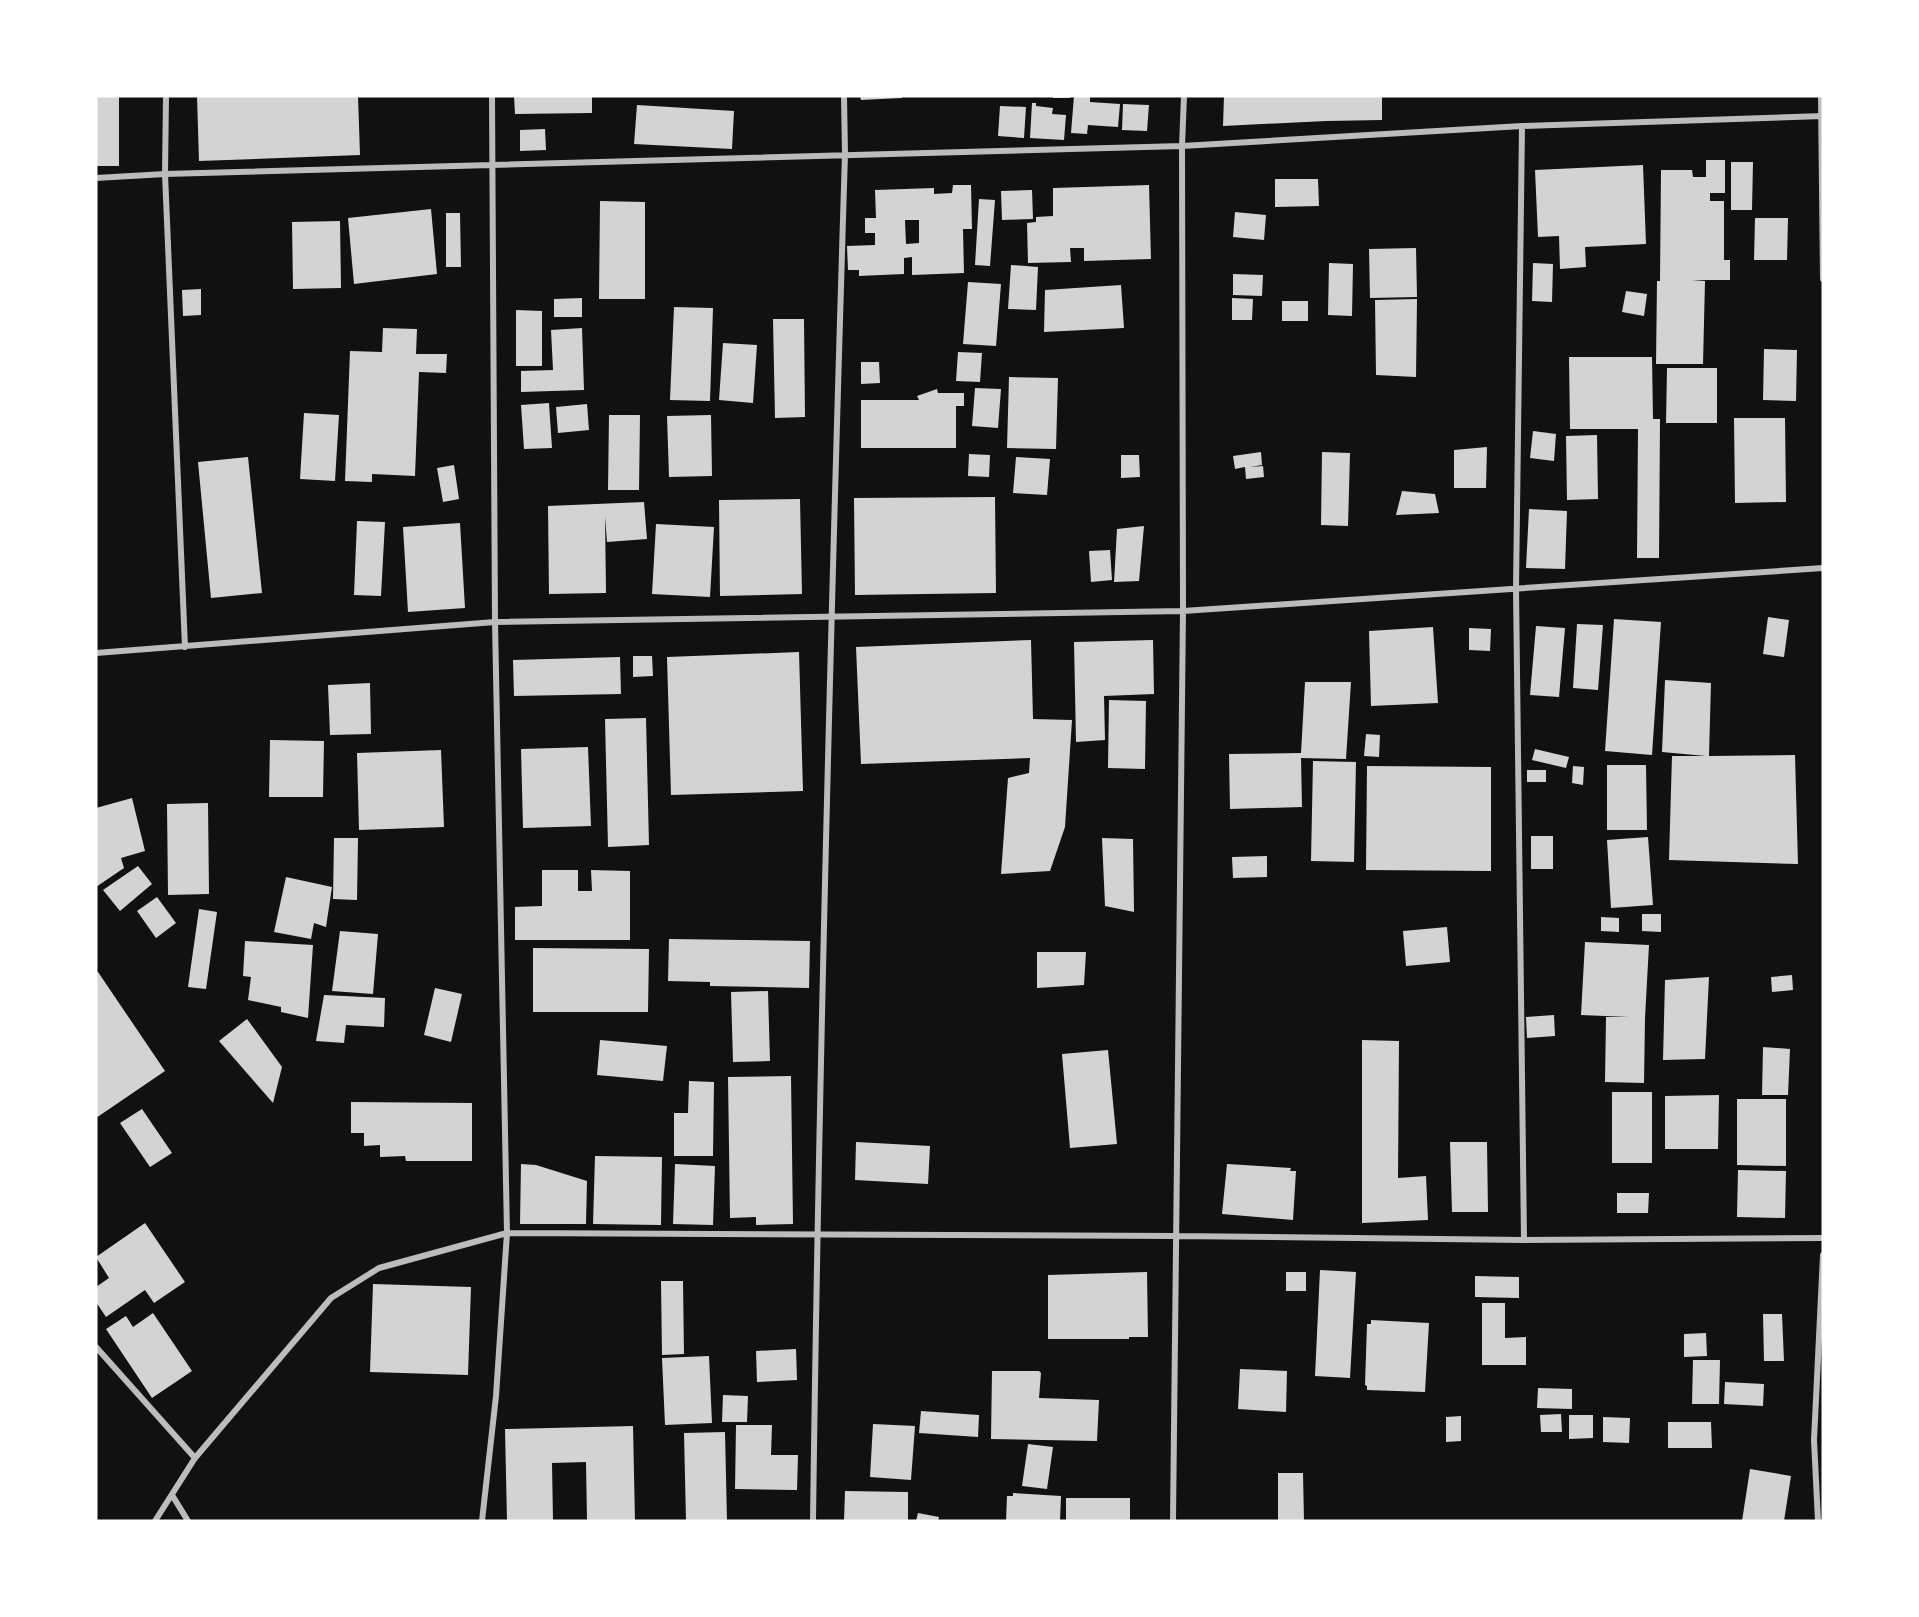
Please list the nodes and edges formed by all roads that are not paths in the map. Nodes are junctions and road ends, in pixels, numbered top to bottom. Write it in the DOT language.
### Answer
graph roads {
  1 [pos="166,96"];
  2 [pos="492,96"];
  3 [pos="844,96"];
  4 [pos="1184,96"];
  5 [pos="1821,96"];
  6 [pos="1821,116"];
  7 [pos="1522,126"];
  8 [pos="1182,146"];
  9 [pos="845,154"];
  10 [pos="493,164"];
  11 [pos="165,174"];
  12 [pos="96,178"];
  13 [pos="1823,279"];
  14 [pos="1823,568"];
  15 [pos="1516,589"];
  16 [pos="1183,612"];
  17 [pos="831,617"];
  18 [pos="495,622"];
  19 [pos="185,647"];
  20 [pos="96,653"];
  21 [pos="507,1233"];
  22 [pos="817,1234"];
  23 [pos="1176,1236"];
  24 [pos="1823,1238"];
  25 [pos="1524,1240"];
  26 [pos="1823,1255"];
  27 [pos="96,1347"];
  28 [pos="195,1458"];
  29 [pos="172,1496"];
  30 [pos="155,1521"];
  31 [pos="188,1521"];
  32 [pos="482,1521"];
  33 [pos="813,1521"];
  34 [pos="1173,1521"];
  35 [pos="1818,1521"];
  1 -- 11 [label="street"];
  2 -- 10 [label="street"];
  3 -- 9 [label="street"];
  4 -- 8 [label="street"];
  5 -- 6 [label="street"];
  6 -- 7 [label="street"];
  6 -- 13 [label="street"];
  7 -- 8 [label="street"];
  7 -- 15 [label="street"];
  8 -- 9 [label="street"];
  8 -- 16 [label="street"];
  9 -- 10 [label="street"];
  9 -- 17 [label="street"];
  10 -- 11 [label="street"];
  10 -- 18 [label="street"];
  11 -- 12 [label="street"];
  11 -- 19 [label="street"];
  14 -- 15 [label="street"];
  15 -- 16 [label="street"];
  15 -- 25 [label="street"];
  16 -- 17 [label="street"];
  16 -- 23 [label="street"];
  17 -- 18 [label="street"];
  17 -- 22 [label="street"];
  18 -- 19 [label="street"];
  18 -- 21 [label="street"];
  19 -- 20 [label="street"];
  21 -- 22 [label="street"];
  21 -- 28 [label="street"];
  21 -- 32 [label="street"];
  22 -- 23 [label="street"];
  22 -- 33 [label="street"];
  23 -- 25 [label="street"];
  23 -- 34 [label="street"];
  24 -- 25 [label="street"];
  26 -- 35 [label="street"];
  27 -- 28 [label="street"];
  28 -- 29 [label="street"];
  29 -- 30 [label="street"];
  29 -- 31 [label="street"];
}
